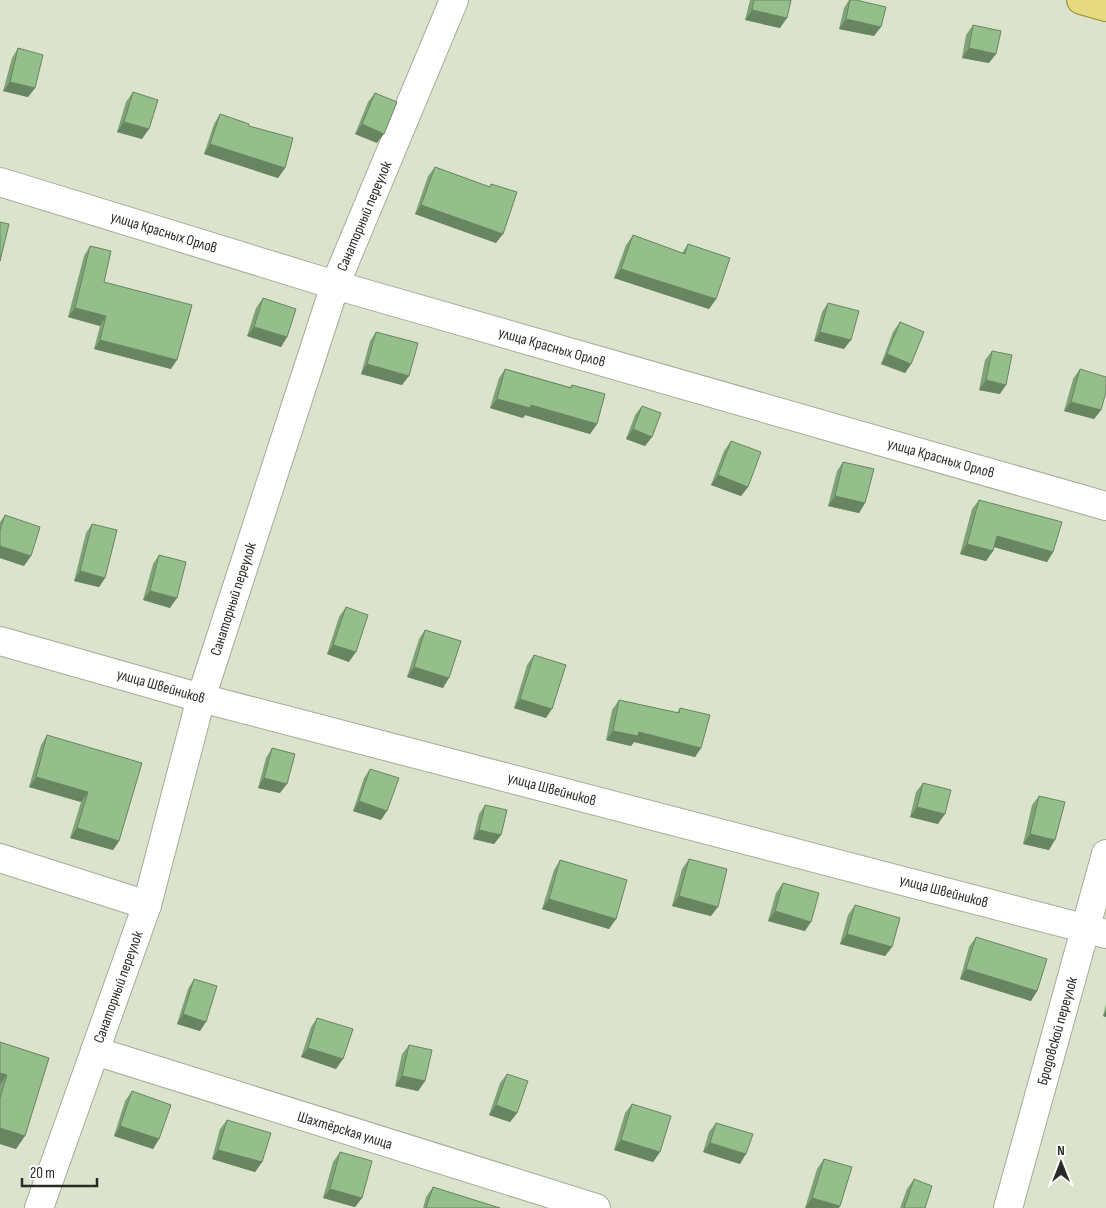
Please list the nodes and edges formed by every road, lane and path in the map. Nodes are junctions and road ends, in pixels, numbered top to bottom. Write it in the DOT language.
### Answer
graph roads {
  1 [pos="454,0"];
  2 [pos="1081,0"];
  3 [pos="1106,7"];
  4 [pos="0,182"];
  5 [pos="336,285"];
  6 [pos="1106,506"];
  7 [pos="0,641"];
  8 [pos="201,698"];
  9 [pos="1106,854"];
  10 [pos="0,858"];
  11 [pos="147,905"];
  12 [pos="1096,931"];
  13 [pos="95,1051"];
  14 [pos="39,1208"];
  15 [pos="596,1208"];
  16 [pos="1008,1208"];
  1 -- 5 [label="street, Санаторный переулок"];
  2 -- 3 [label="main road"];
  4 -- 5 [label="street, улица Красных Орлов"];
  5 -- 6 [label="street, улица Красных Орлов"];
  5 -- 8 [label="street, Санаторный переулок"];
  7 -- 8 [label="street, улица Швейников"];
  8 -- 11 [label="street, Санаторный переулок"];
  8 -- 12 [label="street, улица Швейников"];
  9 -- 12 [label="street, Бродовской переулок"];
  10 -- 11 [label="street"];
  11 -- 13 [label="street, Санаторный переулок"];
  12 -- 16 [label="street, Бродовской переулок"];
  13 -- 14 [label="street, Санаторный переулок"];
  13 -- 15 [label="street, Шахтёрская улица"];
}
